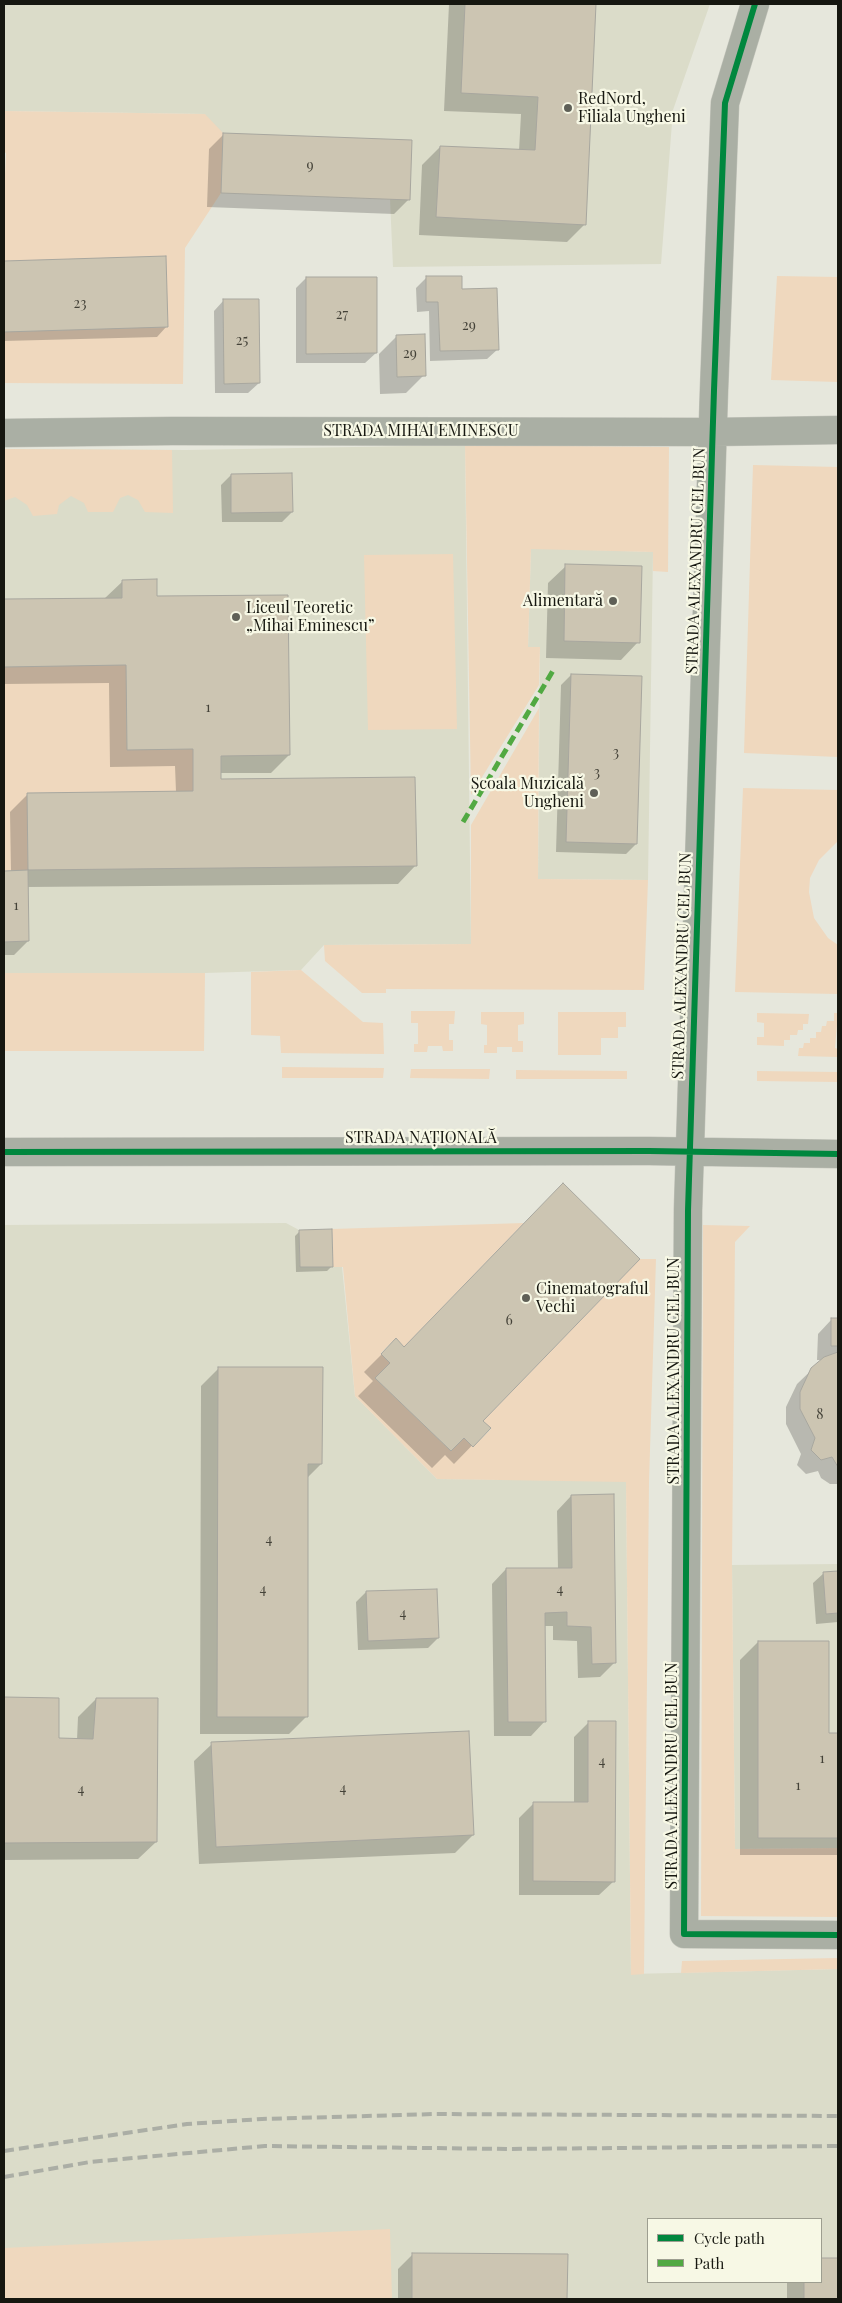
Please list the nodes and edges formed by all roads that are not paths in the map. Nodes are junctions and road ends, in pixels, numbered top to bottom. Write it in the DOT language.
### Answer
graph roads {
  1 [pos="754,4"];
  2 [pos="838,430"];
  3 [pos="713,432"];
  4 [pos="4,433"];
  5 [pos="690,1151"];
  6 [pos="4,1152"];
  7 [pos="838,1154"];
  8 [pos="838,1935"];
  1 -- 3 [label="street, STRADA ALEXANDRU CEL BUN"];
  2 -- 3 [label="street, STRADA MIHAI EMINESCU"];
  3 -- 4 [label="street, STRADA MIHAI EMINESCU"];
  3 -- 5 [label="street, STRADA ALEXANDRU CEL BUN"];
  5 -- 6 [label="street, STRADA NAȚIONALĂ"];
  5 -- 7 [label="street, STRADA NAȚIONALĂ"];
  5 -- 8 [label="street, STRADA ALEXANDRU CEL BUN"];
}
